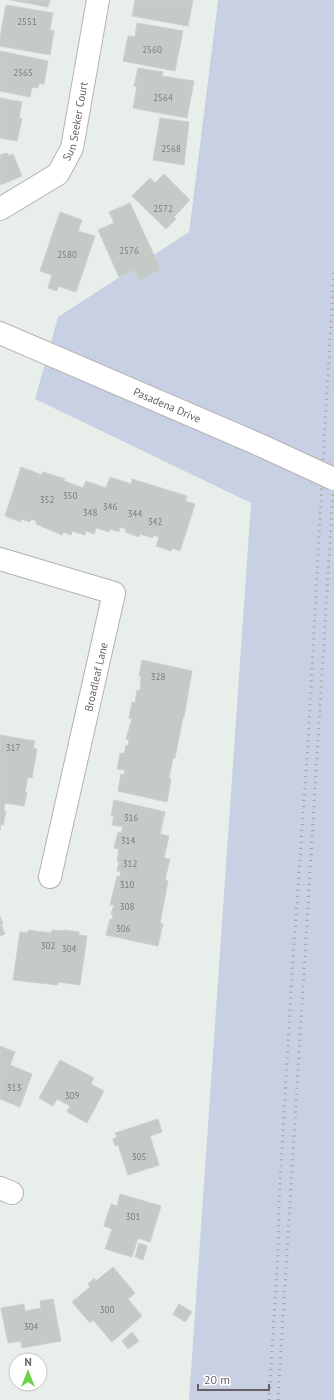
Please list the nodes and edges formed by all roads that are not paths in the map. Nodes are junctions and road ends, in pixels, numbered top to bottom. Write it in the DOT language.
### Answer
graph roads {
  1 [pos="98,0"];
  2 [pos="0,209"];
  3 [pos="0,332"];
  4 [pos="334,479"];
  5 [pos="0,559"];
  6 [pos="50,877"];
  1 -- 2 [label="street, Sun Seeker Court"];
  3 -- 4 [label="street, Pasadena Drive, bridge"];
  5 -- 6 [label="street, Broadleaf Lane"];
}
